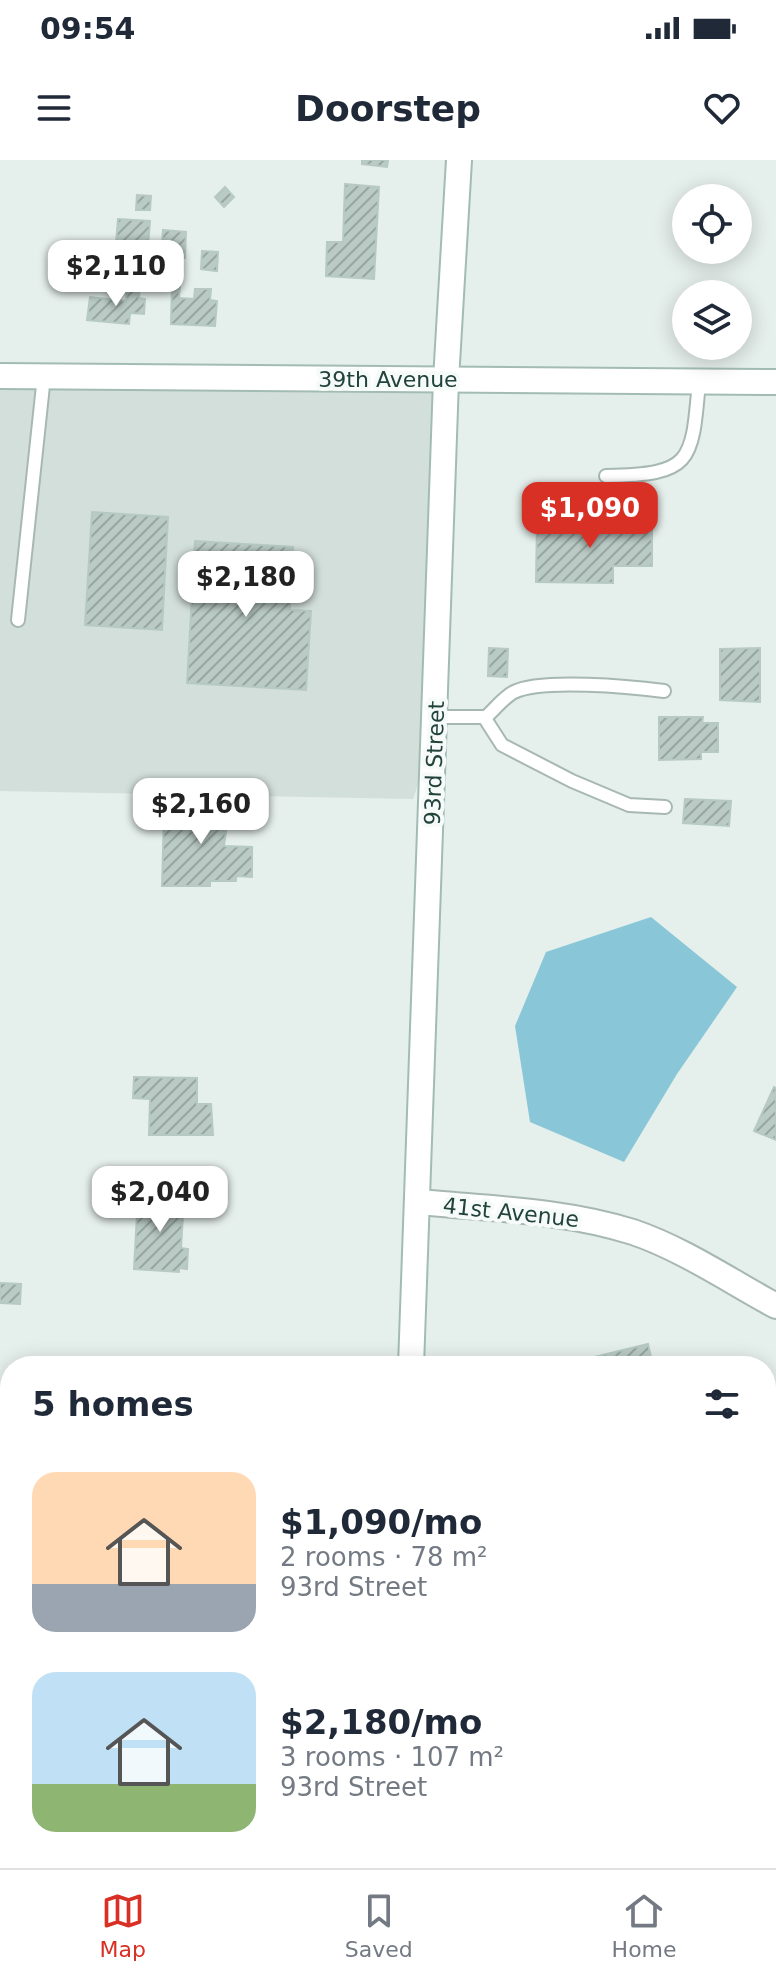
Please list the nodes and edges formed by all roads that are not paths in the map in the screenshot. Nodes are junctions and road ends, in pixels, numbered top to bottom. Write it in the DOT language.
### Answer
graph roads {
  1 [pos="459,160"];
  2 [pos="0,376"];
  3 [pos="44,376"];
  4 [pos="446,380"];
  5 [pos="699,381"];
  6 [pos="776,382"];
  7 [pos="606,476"];
  8 [pos="18,620"];
  9 [pos="664,691"];
  10 [pos="436,717"];
  11 [pos="484,717"];
  12 [pos="665,807"];
  13 [pos="419,1202"];
  14 [pos="776,1306"];
  15 [pos="411,1356"];
  1 -- 4 [label="street, 93rd Street"];
  2 -- 3 [label="street, 39th Avenue"];
  3 -- 4 [label="street, 39th Avenue"];
  3 -- 8 [label="lane"];
  4 -- 5 [label="street, 39th Avenue"];
  4 -- 10 [label="street, 93rd Street"];
  5 -- 6 [label="street, 39th Avenue"];
  5 -- 7 [label="lane"];
  9 -- 11 [label="lane"];
  10 -- 11 [label="lane"];
  10 -- 13 [label="street, 93rd Street"];
  11 -- 12 [label="lane"];
  13 -- 14 [label="street, 41st Avenue"];
  13 -- 15 [label="street, 93rd Street"];
}
